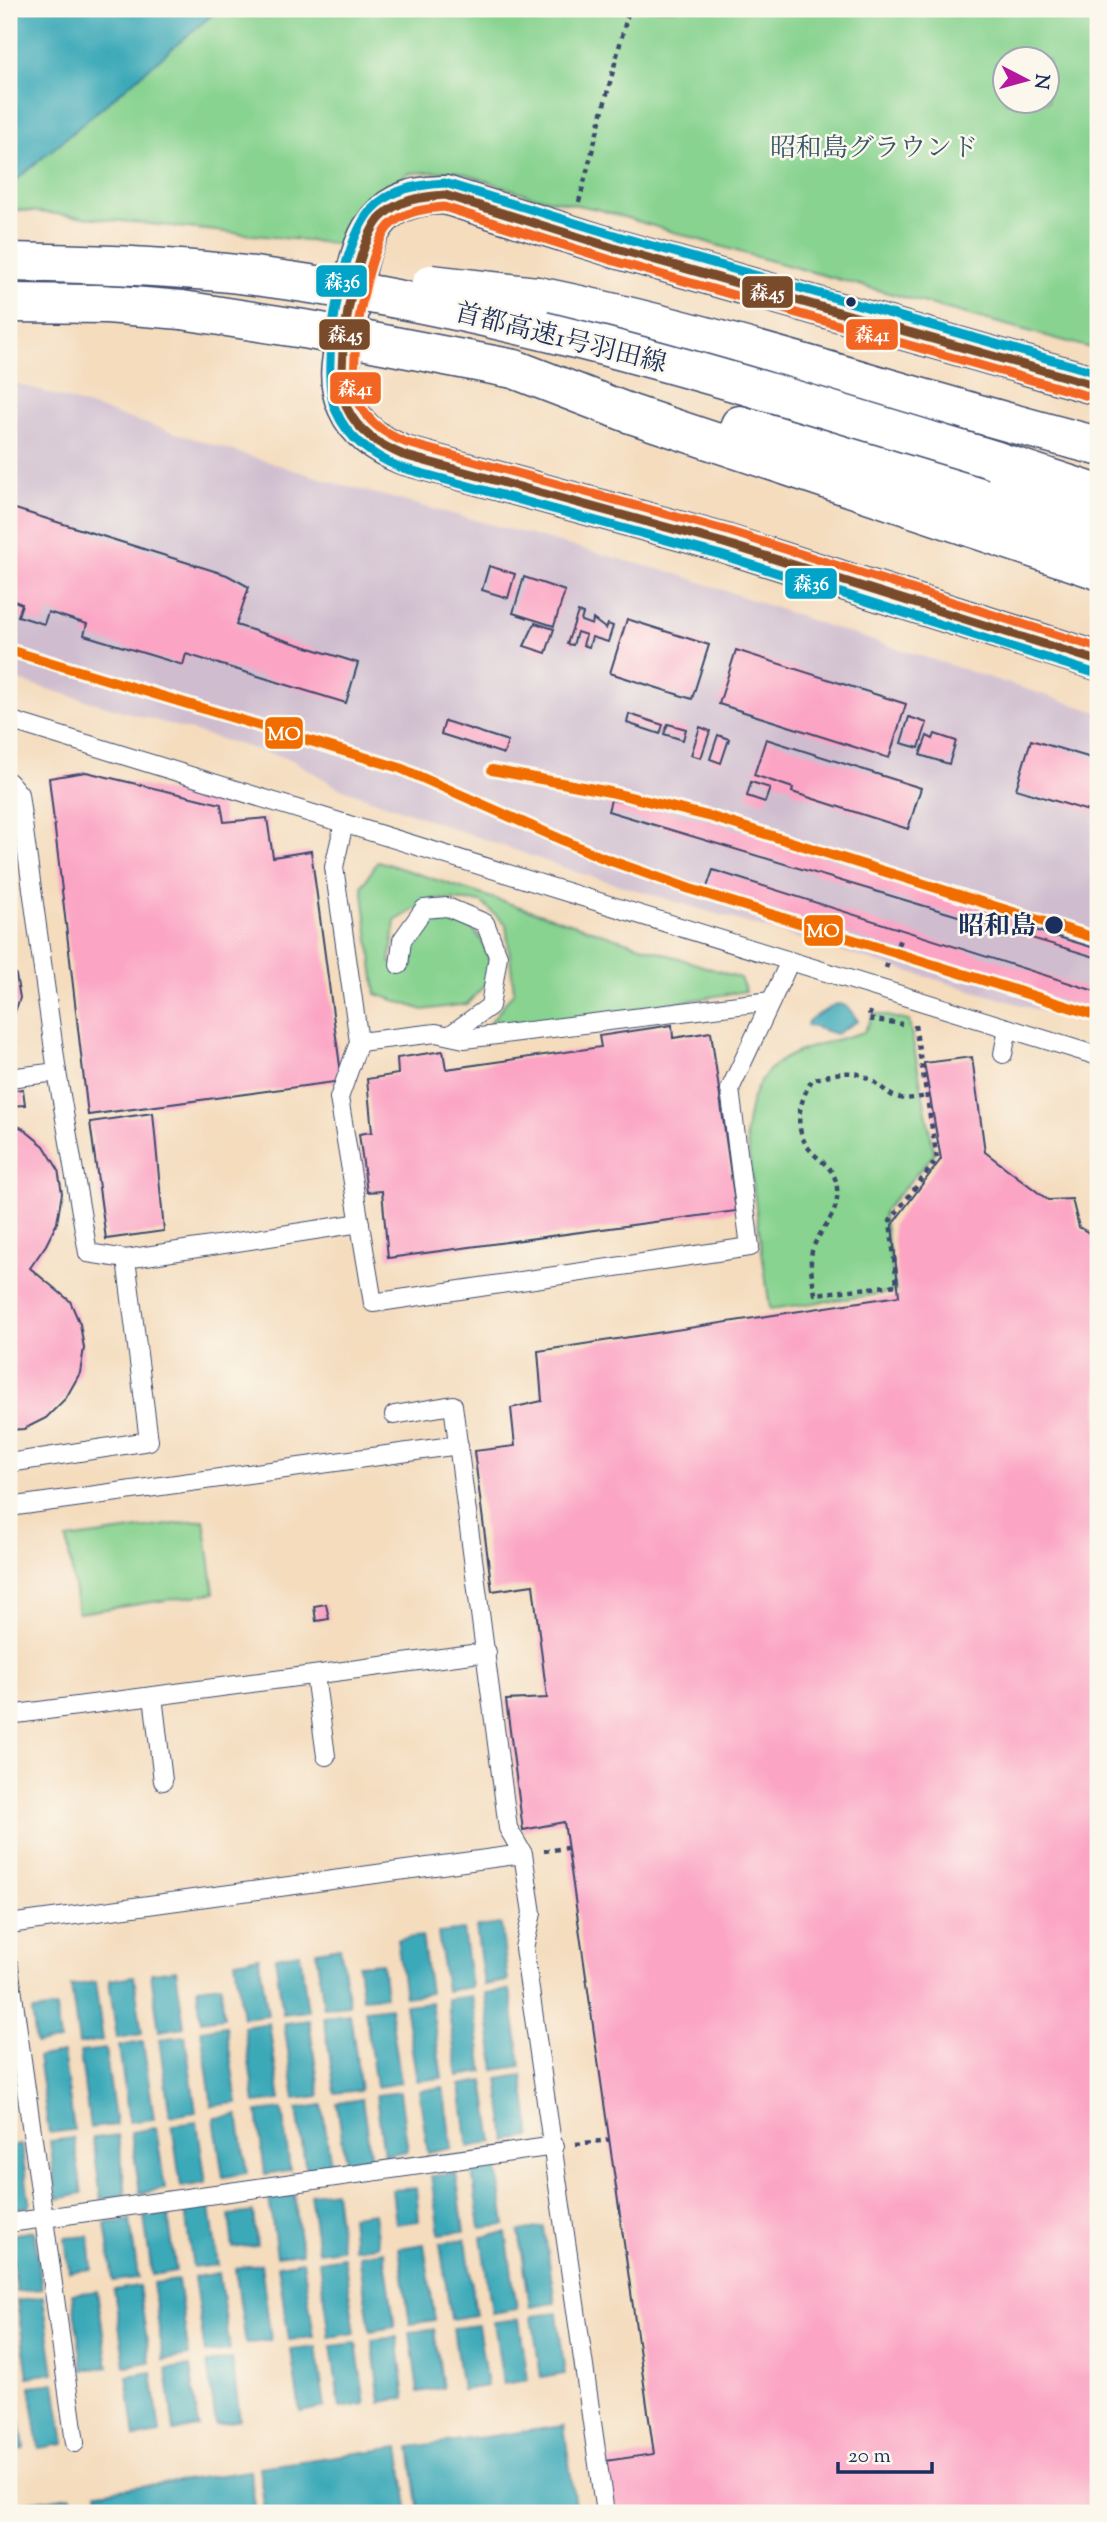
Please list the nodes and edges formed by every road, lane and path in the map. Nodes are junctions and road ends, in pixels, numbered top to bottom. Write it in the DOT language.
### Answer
graph roads {
  1 [pos="629,9"];
  2 [pos="570,233"];
  3 [pos="9,262"];
  4 [pos="261,277"];
  5 [pos="9,303"];
  6 [pos="514,369"];
  7 [pos="1098,386"];
  8 [pos="1098,446"];
  9 [pos="1098,494"];
  10 [pos="1098,531"];
  11 [pos="1098,570"];
  12 [pos="1098,661"];
  13 [pos="9,720"];
  14 [pos="9,782"];
  15 [pos="344,823"];
  16 [pos="904,945"];
  17 [pos="790,961"];
  18 [pos="399,965"];
  19 [pos="886,969"];
  20 [pos="771,1001"];
  21 [pos="874,1007"];
  22 [pos="1008,1028"];
  23 [pos="450,1035"];
  24 [pos="359,1042"];
  25 [pos="1003,1054"];
  26 [pos="1098,1056"];
  27 [pos="57,1072"];
  28 [pos="9,1078"];
  29 [pos="926,1096"];
  30 [pos="360,1223"];
  31 [pos="127,1259"];
  32 [pos="394,1415"];
  33 [pos="459,1445"];
  34 [pos="9,1463"];
  35 [pos="9,1507"];
  36 [pos="487,1652"];
  37 [pos="315,1675"];
  38 [pos="153,1696"];
  39 [pos="9,1715"];
  40 [pos="326,1756"];
  41 [pos="163,1781"];
  42 [pos="523,1854"];
  43 [pos="9,1924"];
  44 [pos="9,1966"];
  45 [pos="609,2140"];
  46 [pos="555,2146"];
  47 [pos="45,2218"];
  48 [pos="9,2223"];
  49 [pos="75,2444"];
  50 [pos="605,2513"];
  1 -- 2 [label="path"];
  2 -- 7 [label="main road"];
  2 -- 12 [label="main road"];
  3 -- 4 [label="main road, 首都高速1号羽田線, bridge"];
  4 -- 8 [label="main road, bridge"];
  4 -- 9 [label="main road, 首都高速1号羽田線, bridge"];
  5 -- 6 [label="main road, 首都高速1号羽田線, bridge"];
  6 -- 10 [label="main road, 首都高速1号羽田線"];
  6 -- 11 [label="main road"];
  13 -- 15 [label="lane"];
  14 -- 27 [label="lane"];
  15 -- 17 [label="lane"];
  15 -- 24 [label="lane"];
  16 -- 19 [label="path"];
  17 -- 20 [label="lane"];
  17 -- 22 [label="lane"];
  18 -- 23 [label="lane"];
  20 -- 23 [label="lane"];
  20 -- 30 [label="lane"];
  21 -- 29 [label="path"];
  22 -- 25 [label="lane"];
  22 -- 26 [label="lane"];
  23 -- 24 [label="lane"];
  24 -- 30 [label="lane"];
  27 -- 28 [label="lane"];
  27 -- 31 [label="lane"];
  29 -- 29 [label="path"];
  30 -- 31 [label="lane"];
  31 -- 34 [label="lane"];
  32 -- 33 [label="lane"];
  33 -- 35 [label="lane"];
  33 -- 36 [label="lane"];
  36 -- 37 [label="lane"];
  36 -- 42 [label="lane"];
  37 -- 38 [label="lane"];
  37 -- 40 [label="lane"];
  38 -- 39 [label="lane"];
  38 -- 41 [label="lane"];
  42 -- 43 [label="lane"];
  42 -- 46 [label="lane"];
  44 -- 47 [label="lane"];
  45 -- 46 [label="path"];
  46 -- 47 [label="lane"];
  46 -- 50 [label="lane"];
  47 -- 48 [label="lane"];
  47 -- 49 [label="lane"];
}
